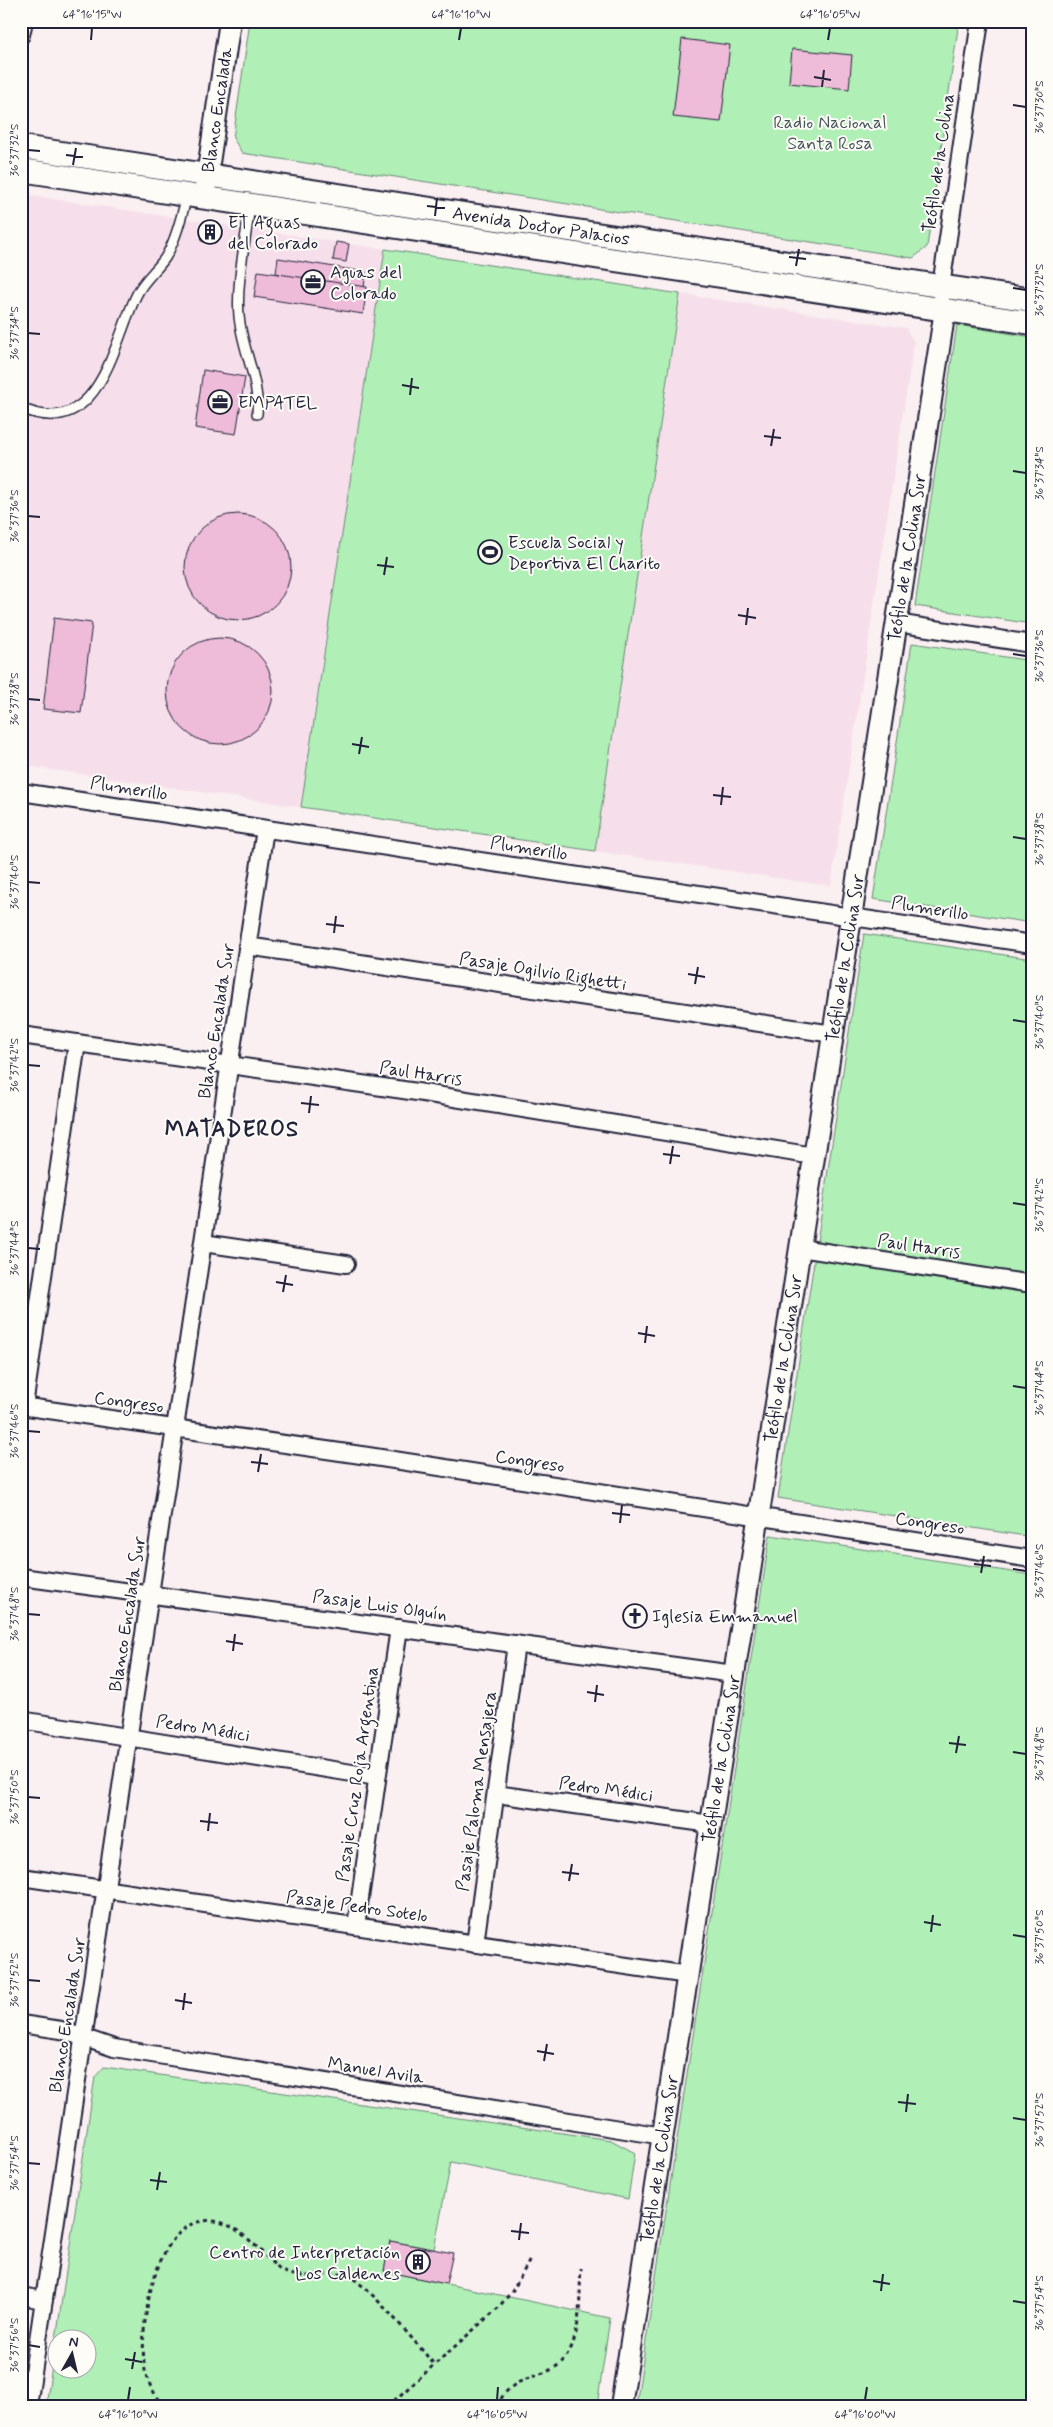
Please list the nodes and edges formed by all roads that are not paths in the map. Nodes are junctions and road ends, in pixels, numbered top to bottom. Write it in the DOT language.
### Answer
graph roads {
  1 [pos="24,21"];
  2 [pos="230,21"];
  3 [pos="980,21"];
  4 [pos="21,35"];
  5 [pos="21,147"];
  6 [pos="21,170"];
  7 [pos="208,175"];
  8 [pos="196,197"];
  9 [pos="250,205"];
  10 [pos="940,286"];
  11 [pos="1032,300"];
  12 [pos="945,310"];
  13 [pos="1032,323"];
  14 [pos="21,408"];
  15 [pos="257,414"];
  16 [pos="896,623"];
  17 [pos="1032,644"];
  18 [pos="21,792"];
  19 [pos="265,829"];
  20 [pos="851,917"];
  21 [pos="1032,944"];
  22 [pos="247,946"];
  23 [pos="833,1034"];
  24 [pos="21,1035"];
  25 [pos="77,1043"];
  26 [pos="230,1065"];
  27 [pos="814,1156"];
  28 [pos="203,1243"];
  29 [pos="800,1248"];
  30 [pos="346,1264"];
  31 [pos="1032,1284"];
  32 [pos="22,1406"];
  33 [pos="175,1428"];
  34 [pos="758,1517"];
  35 [pos="1032,1559"];
  36 [pos="21,1577"];
  37 [pos="150,1594"];
  38 [pos="399,1628"];
  39 [pos="516,1644"];
  40 [pos="734,1674"];
  41 [pos="21,1720"];
  42 [pos="129,1736"];
  43 [pos="377,1777"];
  44 [pos="496,1794"];
  45 [pos="711,1824"];
  46 [pos="21,1877"];
  47 [pos="106,1890"];
  48 [pos="356,1926"];
  49 [pos="475,1944"];
  50 [pos="688,1975"];
  51 [pos="21,2024"];
  52 [pos="83,2038"];
  53 [pos="663,2136"];
  54 [pos="21,2296"];
  55 [pos="44,2300"];
  56 [pos="28,2406"];
  57 [pos="621,2406"];
  1 -- 4 [label="street"];
  2 -- 7 [label="street, Blanco Encalada"];
  3 -- 10 [label="street, Teófilo de la Colina"];
  5 -- 7 [label="main road, Avenida Doctor Palacios"];
  6 -- 8 [label="main road, Avenida Doctor Palacios"];
  7 -- 8 [label="street, Blanco Encalada"];
  7 -- 10 [label="main road, Avenida Doctor Palacios"];
  8 -- 9 [label="main road, Avenida Doctor Palacios"];
  8 -- 14 [label="lane"];
  9 -- 12 [label="main road, Avenida Doctor Palacios"];
  9 -- 15 [label="lane"];
  10 -- 11 [label="main road, Avenida Doctor Palacios"];
  10 -- 12 [label="street, Teófilo de la Colina"];
  12 -- 13 [label="main road, Avenida Doctor Palacios"];
  12 -- 16 [label="street, Teófilo de la Colina Sur"];
  16 -- 17 [label="street"];
  16 -- 20 [label="street, Teófilo de la Colina Sur"];
  18 -- 19 [label="street, Plumerillo"];
  19 -- 20 [label="street, Plumerillo"];
  19 -- 22 [label="street, Blanco Encalada Sur"];
  20 -- 21 [label="street, Plumerillo"];
  20 -- 23 [label="street, Teófilo de la Colina Sur"];
  22 -- 23 [label="street, Pasaje Ogilvio Righetti"];
  22 -- 26 [label="street, Blanco Encalada Sur"];
  23 -- 27 [label="street, Teófilo de la Colina Sur"];
  24 -- 25 [label="street, Paul Harris"];
  25 -- 26 [label="street, Paul Harris"];
  25 -- 32 [label="street"];
  26 -- 27 [label="street, Paul Harris"];
  26 -- 28 [label="street, Blanco Encalada Sur"];
  27 -- 29 [label="street, Teófilo de la Colina Sur"];
  28 -- 30 [label="street"];
  28 -- 33 [label="street, Blanco Encalada Sur"];
  29 -- 31 [label="street, Paul Harris"];
  29 -- 34 [label="street, Teófilo de la Colina Sur"];
  32 -- 33 [label="street, Congreso"];
  33 -- 34 [label="street, Congreso"];
  33 -- 37 [label="street, Blanco Encalada Sur"];
  34 -- 35 [label="street, Congreso"];
  34 -- 40 [label="street, Teófilo de la Colina Sur"];
  36 -- 37 [label="street, Pasaje Luis Olguín"];
  37 -- 38 [label="street, Pasaje Luis Olguín"];
  37 -- 42 [label="street, Blanco Encalada Sur"];
  38 -- 39 [label="street, Pasaje Luis Olguín"];
  38 -- 43 [label="street, Pasaje Cruz Roja Argentina"];
  39 -- 40 [label="street, Pasaje Luis Olguín"];
  39 -- 44 [label="street, Pasaje Paloma Mensajera"];
  40 -- 45 [label="street, Teófilo de la Colina Sur"];
  41 -- 42 [label="street, Pedro Médici"];
  42 -- 43 [label="street, Pedro Médici"];
  42 -- 47 [label="street, Blanco Encalada Sur"];
  43 -- 48 [label="street, Pasaje Cruz Roja Argentina"];
  44 -- 45 [label="street, Pedro Médici"];
  44 -- 49 [label="street, Pasaje Paloma Mensajera"];
  45 -- 50 [label="street, Teófilo de la Colina Sur"];
  46 -- 47 [label="street, Pasaje Pedro Sotelo"];
  47 -- 48 [label="street, Pasaje Pedro Sotelo"];
  47 -- 52 [label="street, Blanco Encalada Sur"];
  48 -- 49 [label="street, Pasaje Pedro Sotelo"];
  49 -- 50 [label="street, Pasaje Pedro Sotelo"];
  50 -- 53 [label="street, Teófilo de la Colina Sur"];
  51 -- 52 [label="street, Manuel Avila"];
  52 -- 53 [label="street, Manuel Avila"];
  52 -- 55 [label="street, Blanco Encalada Sur"];
  53 -- 57 [label="street, Teófilo de la Colina Sur"];
  54 -- 55 [label="street"];
  55 -- 56 [label="street, Blanco Encalada Sur"];
}
